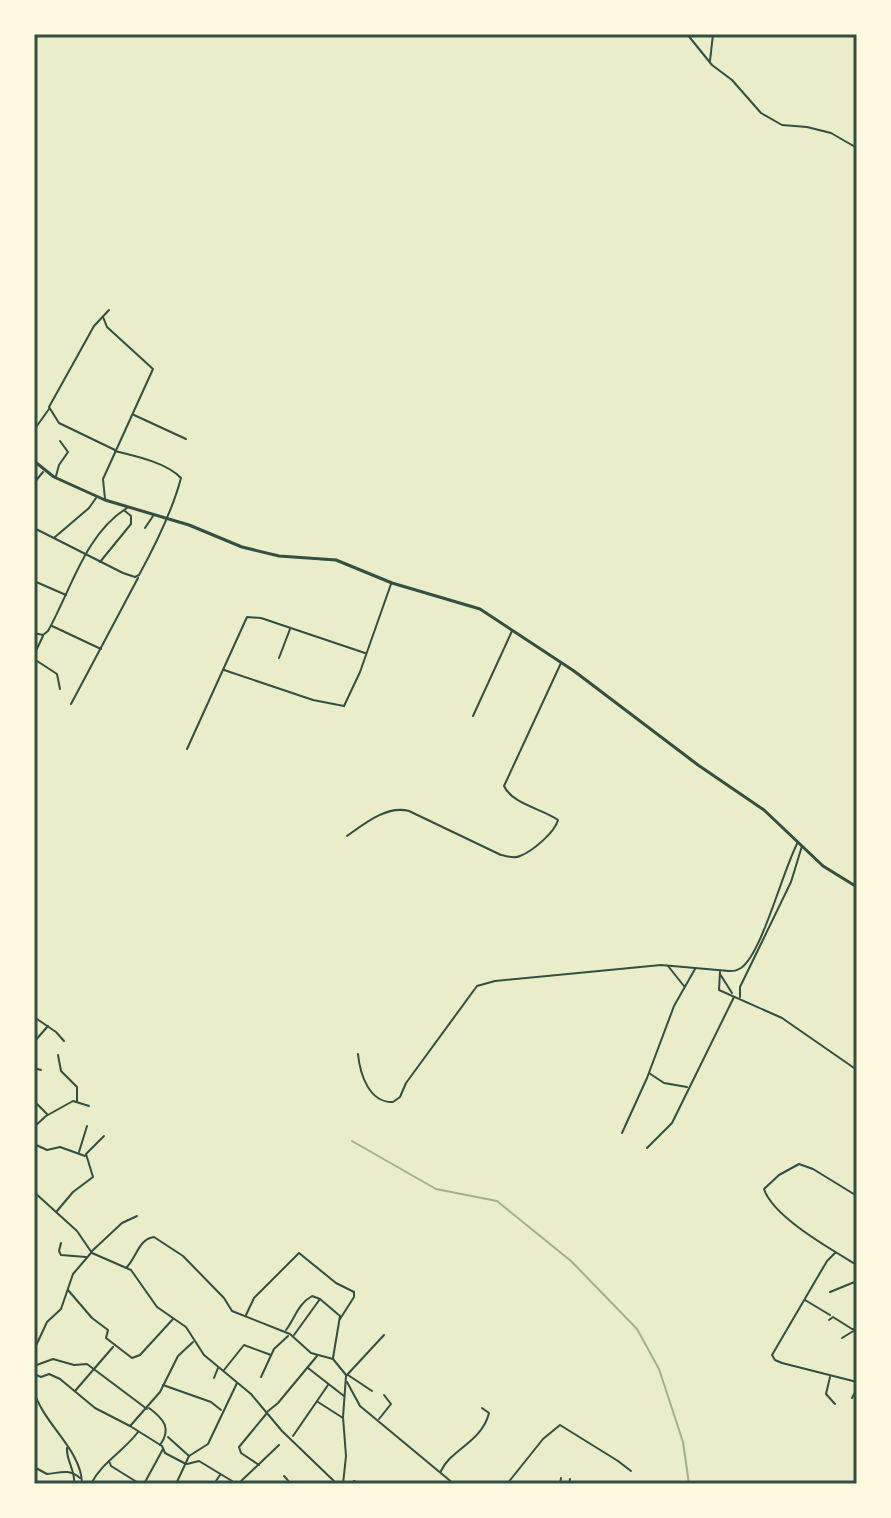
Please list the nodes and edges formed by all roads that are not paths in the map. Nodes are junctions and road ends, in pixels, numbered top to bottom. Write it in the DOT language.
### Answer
graph roads {
  1 [pos="687,34"];
  2 [pos="713,34"];
  3 [pos="710,61"];
  4 [pos="857,148"];
  5 [pos="109,310"];
  6 [pos="103,317"];
  7 [pos="49,409"];
  8 [pos="133,415"];
  9 [pos="34,430"];
  10 [pos="186,439"];
  11 [pos="60,441"];
  12 [pos="116,450"];
  13 [pos="34,461"];
  14 [pos="44,470"];
  15 [pos="56,478"];
  16 [pos="34,483"];
  17 [pos="97,497"];
  18 [pos="105,500"];
  19 [pos="126,509"];
  20 [pos="153,516"];
  21 [pos="166,520"];
  22 [pos="34,528"];
  23 [pos="145,528"];
  24 [pos="54,538"];
  25 [pos="86,555"];
  26 [pos="100,562"];
  27 [pos="138,576"];
  28 [pos="34,581"];
  29 [pos="392,583"];
  30 [pos="66,595"];
  31 [pos="51,626"];
  32 [pos="291,628"];
  33 [pos="512,629"];
  34 [pos="34,633"];
  35 [pos="44,635"];
  36 [pos="102,649"];
  37 [pos="365,653"];
  38 [pos="34,657"];
  39 [pos="279,658"];
  40 [pos="561,661"];
  41 [pos="223,670"];
  42 [pos="60,689"];
  43 [pos="71,704"];
  44 [pos="473,716"];
  45 [pos="187,749"];
  46 [pos="347,836"];
  47 [pos="800,843"];
  48 [pos="857,887"];
  49 [pos="667,965"];
  50 [pos="695,968"];
  51 [pos="720,972"];
  52 [pos="684,987"];
  53 [pos="734,995"];
  54 [pos="740,997"];
  55 [pos="34,1017"];
  56 [pos="48,1026"];
  57 [pos="64,1041"];
  58 [pos="34,1042"];
  59 [pos="358,1054"];
  60 [pos="58,1055"];
  61 [pos="34,1068"];
  62 [pos="41,1070"];
  63 [pos="857,1070"];
  64 [pos="649,1072"];
  65 [pos="690,1087"];
  66 [pos="34,1101"];
  67 [pos="77,1101"];
  68 [pos="89,1106"];
  69 [pos="48,1115"];
  70 [pos="87,1126"];
  71 [pos="34,1127"];
  72 [pos="622,1133"];
  73 [pos="104,1136"];
  74 [pos="34,1144"];
  75 [pos="647,1148"];
  76 [pos="78,1153"];
  77 [pos="86,1156"];
  78 [pos="34,1192"];
  79 [pos="857,1196"];
  80 [pos="56,1212"];
  81 [pos="137,1216"];
  82 [pos="61,1243"];
  83 [pos="91,1252"];
  84 [pos="836,1253"];
  85 [pos="87,1257"];
  86 [pos="857,1265"];
  87 [pos="127,1268"];
  88 [pos="857,1281"];
  89 [pos="68,1290"];
  90 [pos="830,1292"];
  91 [pos="320,1299"];
  92 [pos="804,1300"];
  93 [pos="246,1316"];
  94 [pos="833,1317"];
  95 [pos="174,1318"];
  96 [pos="340,1319"];
  97 [pos="829,1320"];
  98 [pos="857,1329"];
  99 [pos="285,1332"];
  100 [pos="292,1335"];
  101 [pos="384,1335"];
  102 [pos="842,1338"];
  103 [pos="195,1341"];
  104 [pos="114,1346"];
  105 [pos="34,1350"];
  106 [pos="271,1355"];
  107 [pos="318,1355"];
  108 [pos="333,1359"];
  109 [pos="34,1366"];
  110 [pos="219,1367"];
  111 [pos="307,1368"];
  112 [pos="96,1370"];
  113 [pos="223,1371"];
  114 [pos="34,1374"];
  115 [pos="347,1374"];
  116 [pos="831,1376"];
  117 [pos="261,1377"];
  118 [pos="214,1378"];
  119 [pos="346,1381"];
  120 [pos="237,1382"];
  121 [pos="857,1382"];
  122 [pos="163,1385"];
  123 [pos="328,1385"];
  124 [pos="857,1388"];
  125 [pos="34,1391"];
  126 [pos="75,1391"];
  127 [pos="372,1391"];
  128 [pos="384,1395"];
  129 [pos="346,1397"];
  130 [pos="852,1398"];
  131 [pos="316,1401"];
  132 [pos="835,1404"];
  133 [pos="147,1408"];
  134 [pos="482,1408"];
  135 [pos="222,1410"];
  136 [pos="267,1413"];
  137 [pos="344,1419"];
  138 [pos="378,1420"];
  139 [pos="130,1426"];
  140 [pos="138,1432"];
  141 [pos="167,1436"];
  142 [pos="291,1439"];
  143 [pos="279,1445"];
  144 [pos="162,1446"];
  145 [pos="67,1447"];
  146 [pos="189,1456"];
  147 [pos="109,1460"];
  148 [pos="186,1464"];
  149 [pos="259,1465"];
  150 [pos="34,1467"];
  151 [pos="631,1471"];
  152 [pos="74,1472"];
  153 [pos="440,1472"];
  154 [pos="220,1475"];
  155 [pos="284,1476"];
  156 [pos="561,1478"];
  157 [pos="570,1479"];
  158 [pos="82,1482"];
  159 [pos="74,1484"];
  160 [pos="91,1484"];
  161 [pos="142,1484"];
  162 [pos="176,1484"];
  163 [pos="214,1484"];
  164 [pos="237,1484"];
  165 [pos="291,1484"];
  166 [pos="337,1484"];
  167 [pos="343,1484"];
  168 [pos="351,1484"];
  169 [pos="360,1484"];
  170 [pos="454,1484"];
  171 [pos="507,1484"];
  172 [pos="560,1484"];
  173 [pos="569,1484"];
  1 -- 3 [label="street"];
  2 -- 3 [label="street"];
  3 -- 4 [label="street"];
  5 -- 6 [label="street"];
  6 -- 7 [label="street"];
  6 -- 8 [label="street"];
  7 -- 9 [label="street"];
  7 -- 12 [label="street"];
  8 -- 10 [label="street"];
  8 -- 12 [label="street"];
  11 -- 15 [label="street"];
  12 -- 18 [label="street"];
  12 -- 21 [label="street"];
  13 -- 14 [label="main road"];
  14 -- 15 [label="main road"];
  14 -- 16 [label="street"];
  15 -- 17 [label="main road"];
  17 -- 18 [label="main road"];
  17 -- 24 [label="street"];
  18 -- 19 [label="main road"];
  19 -- 20 [label="main road"];
  19 -- 25 [label="street"];
  19 -- 26 [label="street"];
  20 -- 21 [label="main road"];
  20 -- 23 [label="street"];
  21 -- 27 [label="street"];
  21 -- 29 [label="main road"];
  22 -- 24 [label="street"];
  24 -- 25 [label="street"];
  25 -- 26 [label="street"];
  25 -- 30 [label="street"];
  26 -- 27 [label="street"];
  27 -- 36 [label="street"];
  28 -- 30 [label="street"];
  29 -- 33 [label="main road"];
  29 -- 37 [label="street"];
  30 -- 31 [label="street"];
  31 -- 35 [label="street"];
  31 -- 36 [label="street"];
  32 -- 37 [label="street"];
  32 -- 39 [label="street"];
  32 -- 41 [label="street"];
  33 -- 40 [label="main road"];
  33 -- 44 [label="street"];
  34 -- 35 [label="street"];
  35 -- 38 [label="street"];
  36 -- 43 [label="street"];
  37 -- 41 [label="street"];
  38 -- 42 [label="street"];
  40 -- 46 [label="street"];
  40 -- 47 [label="main road"];
  41 -- 45 [label="street"];
  47 -- 48 [label="main road"];
  47 -- 51 [label="street"];
  47 -- 54 [label="street"];
  49 -- 50 [label="street"];
  49 -- 52 [label="street"];
  49 -- 59 [label="street"];
  50 -- 51 [label="street"];
  50 -- 52 [label="street"];
  51 -- 53 [label="street"];
  51 -- 53 [label="street"];
  52 -- 64 [label="street"];
  53 -- 54 [label="street"];
  53 -- 65 [label="street"];
  54 -- 63 [label="street"];
  55 -- 56 [label="street"];
  56 -- 57 [label="street"];
  56 -- 58 [label="street"];
  60 -- 67 [label="street"];
  61 -- 62 [label="street"];
  64 -- 65 [label="street"];
  64 -- 72 [label="street"];
  65 -- 75 [label="street"];
  66 -- 69 [label="street"];
  67 -- 68 [label="street"];
  67 -- 69 [label="street"];
  69 -- 71 [label="street"];
  70 -- 76 [label="street"];
  73 -- 77 [label="street"];
  74 -- 76 [label="street"];
  76 -- 77 [label="street"];
  77 -- 80 [label="street"];
  78 -- 80 [label="street"];
  79 -- 84 [label="street"];
  80 -- 83 [label="street"];
  81 -- 83 [label="street"];
  82 -- 85 [label="street"];
  83 -- 85 [label="street"];
  83 -- 87 [label="street"];
  84 -- 86 [label="street"];
  84 -- 92 [label="street"];
  85 -- 89 [label="street"];
  87 -- 93 [label="street"];
  87 -- 95 [label="street"];
  88 -- 90 [label="street"];
  89 -- 104 [label="street"];
  89 -- 105 [label="street"];
  91 -- 96 [label="street"];
  91 -- 99 [label="street"];
  91 -- 100 [label="street"];
  92 -- 94 [label="street"];
  92 -- 116 [label="street"];
  93 -- 96 [label="street"];
  93 -- 99 [label="street"];
  94 -- 97 [label="street"];
  94 -- 98 [label="street"];
  95 -- 103 [label="street"];
  95 -- 104 [label="street"];
  96 -- 108 [label="street"];
  98 -- 102 [label="street"];
  99 -- 100 [label="street"];
  100 -- 106 [label="street"];
  100 -- 107 [label="street"];
  101 -- 115 [label="street"];
  103 -- 110 [label="street"];
  103 -- 122 [label="street"];
  104 -- 112 [label="street"];
  106 -- 113 [label="street"];
  106 -- 117 [label="street"];
  107 -- 108 [label="street"];
  107 -- 111 [label="street"];
  108 -- 115 [label="street"];
  109 -- 112 [label="street"];
  110 -- 113 [label="street"];
  110 -- 118 [label="street"];
  111 -- 123 [label="street"];
  111 -- 136 [label="street"];
  112 -- 126 [label="street"];
  112 -- 133 [label="street"];
  113 -- 120 [label="street"];
  114 -- 126 [label="street"];
  115 -- 119 [label="street"];
  115 -- 127 [label="street"];
  116 -- 121 [label="street"];
  116 -- 132 [label="street"];
  119 -- 129 [label="street"];
  119 -- 138 [label="street"];
  120 -- 135 [label="street"];
  120 -- 136 [label="street"];
  122 -- 133 [label="street"];
  122 -- 135 [label="street"];
  123 -- 129 [label="street"];
  123 -- 131 [label="street"];
  124 -- 130 [label="street"];
  125 -- 145 [label="street"];
  126 -- 139 [label="street"];
  128 -- 138 [label="street"];
  129 -- 137 [label="street"];
  131 -- 137 [label="street"];
  131 -- 142 [label="street"];
  133 -- 139 [label="street"];
  133 -- 141 [label="street"];
  134 -- 153 [label="street"];
  135 -- 146 [label="street"];
  136 -- 142 [label="street"];
  136 -- 149 [label="street"];
  137 -- 167 [label="street"];
  138 -- 153 [label="street"];
  139 -- 140 [label="street"];
  140 -- 144 [label="street"];
  140 -- 147 [label="street"];
  141 -- 144 [label="street"];
  141 -- 146 [label="street"];
  142 -- 166 [label="street"];
  143 -- 149 [label="street"];
  144 -- 148 [label="street"];
  144 -- 161 [label="street"];
  145 -- 152 [label="street"];
  145 -- 158 [label="street"];
  146 -- 148 [label="street"];
  147 -- 160 [label="street"];
  147 -- 161 [label="street"];
  148 -- 154 [label="street"];
  148 -- 162 [label="street"];
  149 -- 164 [label="street"];
  150 -- 152 [label="street"];
  151 -- 171 [label="street"];
  152 -- 158 [label="street"];
  152 -- 159 [label="street"];
  153 -- 170 [label="street"];
  154 -- 163 [label="street"];
  154 -- 164 [label="street"];
  155 -- 165 [label="street"];
  156 -- 172 [label="street"];
  157 -- 173 [label="street"];
  168 -- 169 [label="street"];
}
